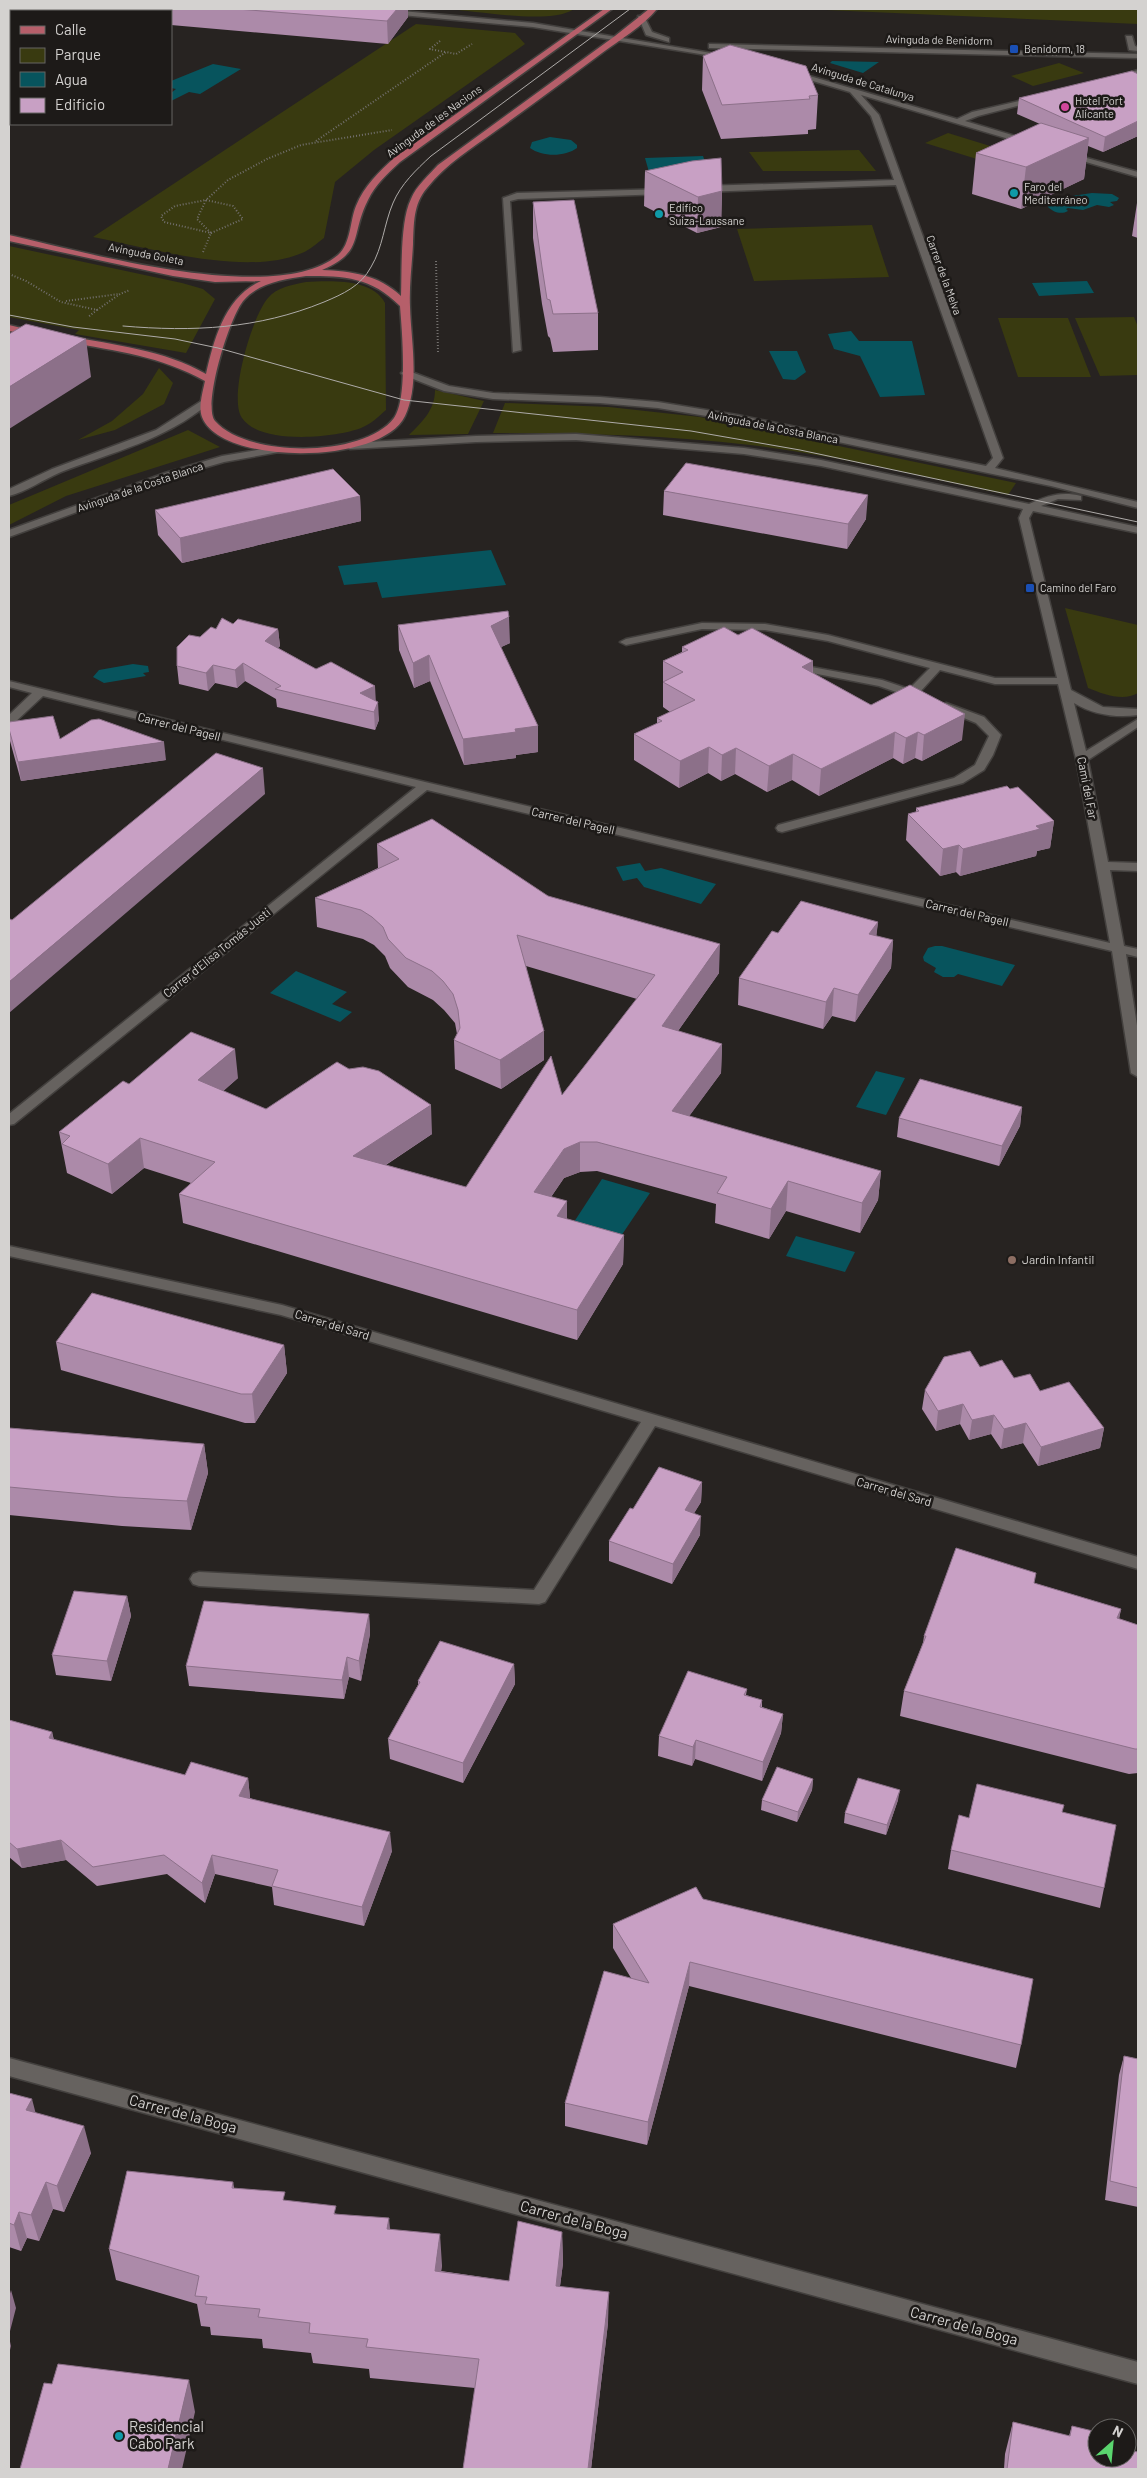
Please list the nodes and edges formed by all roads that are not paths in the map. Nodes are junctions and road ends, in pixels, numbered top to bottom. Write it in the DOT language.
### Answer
graph roads {
  1 [pos="358,9"];
  2 [pos="608,9"];
  3 [pos="653,9"];
  4 [pos="641,18"];
  5 [pos="576,32"];
  6 [pos="618,38"];
  7 [pos="1129,38"];
  8 [pos="634,40"];
  9 [pos="689,45"];
  10 [pos="830,48"];
  11 [pos="1138,49"];
  12 [pos="1138,56"];
  13 [pos="742,59"];
  14 [pos="790,64"];
  15 [pos="1138,72"];
  16 [pos="1110,80"];
  17 [pos="853,91"];
  18 [pos="1042,96"];
  19 [pos="958,122"];
  20 [pos="1034,144"];
  21 [pos="1062,153"];
  22 [pos="1138,175"];
  23 [pos="899,182"];
  24 [pos="693,190"];
  25 [pos="674,191"];
  26 [pos="9,238"];
  27 [pos="306,273"];
  28 [pos="281,278"];
  29 [pos="405,305"];
  30 [pos="9,328"];
  31 [pos="516,350"];
  32 [pos="406,373"];
  33 [pos="211,381"];
  34 [pos="206,401"];
  35 [pos="350,446"];
  36 [pos="275,450"];
  37 [pos="988,471"];
  38 [pos="9,493"];
  39 [pos="1138,505"];
  40 [pos="1029,507"];
  41 [pos="1138,530"];
  42 [pos="9,534"];
  43 [pos="626,642"];
  44 [pos="938,666"];
  45 [pos="806,669"];
  46 [pos="9,684"];
  47 [pos="1064,686"];
  48 [pos="39,693"];
  49 [pos="911,694"];
  50 [pos="1138,712"];
  51 [pos="9,721"];
  52 [pos="1138,722"];
  53 [pos="1082,759"];
  54 [pos="425,786"];
  55 [pos="782,828"];
  56 [pos="1103,866"];
  57 [pos="1138,867"];
  58 [pos="1118,948"];
  59 [pos="1138,953"];
  60 [pos="1138,1073"];
  61 [pos="9,1120"];
  62 [pos="9,1251"];
  63 [pos="650,1420"];
  64 [pos="1138,1563"];
  65 [pos="199,1579"];
  66 [pos="9,2067"];
  67 [pos="1138,2373"];
  1 -- 5 [label="street"];
  2 -- 5 [label="main road, Avinguda de les Nacions"];
  3 -- 4 [label="main road"];
  4 -- 6 [label="main road"];
  4 -- 9 [label="street"];
  5 -- 6 [label="street"];
  5 -- 27 [label="main road, Avinguda de les Nacions"];
  6 -- 8 [label="street"];
  6 -- 29 [label="main road"];
  7 -- 11 [label="street"];
  8 -- 9 [label="street, Avinguda de Benidorm"];
  8 -- 13 [label="street"];
  9 -- 10 [label="street, Avinguda de Benidorm"];
  10 -- 12 [label="street, Avinguda de Benidorm"];
  10 -- 14 [label="street, Avinguda de Benidorm"];
  14 -- 17 [label="street, Avinguda de Catalunya"];
  15 -- 16 [label="street"];
  17 -- 19 [label="street, Avinguda de Catalunya"];
  17 -- 23 [label="street, Carrer de la Melva"];
  18 -- 19 [label="street"];
  19 -- 20 [label="street, Avinguda de Catalunya"];
  21 -- 22 [label="street"];
  23 -- 24 [label="street"];
  23 -- 37 [label="street, Carrer de la Melva"];
  25 -- 31 [label="street"];
  26 -- 28 [label="main road, Avinguda Goleta"];
  27 -- 28 [label="main road"];
  27 -- 29 [label="main road"];
  28 -- 33 [label="main road"];
  29 -- 32 [label="main road"];
  30 -- 33 [label="main road"];
  32 -- 35 [label="main road"];
  32 -- 37 [label="street, Avinguda de la Costa Blanca"];
  33 -- 34 [label="main road"];
  34 -- 36 [label="main road"];
  34 -- 38 [label="street"];
  35 -- 36 [label="main road"];
  35 -- 40 [label="street"];
  36 -- 42 [label="street, Avinguda de la Costa Blanca"];
  37 -- 39 [label="street, Avinguda de la Costa Blanca"];
  39 -- 40 [label="street, Avinguda de la Costa Blanca"];
  40 -- 41 [label="street"];
  40 -- 47 [label="street, Camí del Far"];
  43 -- 44 [label="street"];
  44 -- 47 [label="street"];
  44 -- 49 [label="street"];
  45 -- 49 [label="street"];
  46 -- 48 [label="street, Carrer del Pagell"];
  47 -- 50 [label="street"];
  47 -- 53 [label="street, Camí del Far"];
  48 -- 51 [label="street"];
  48 -- 54 [label="street, Carrer del Pagell"];
  49 -- 55 [label="street"];
  52 -- 53 [label="street"];
  53 -- 56 [label="street, Camí del Far"];
  54 -- 58 [label="street, Carrer del Pagell"];
  54 -- 61 [label="street, Carrer d'Elisa Tomás Justi"];
  56 -- 57 [label="street"];
  56 -- 58 [label="street, Camí del Far"];
  58 -- 59 [label="street, Carrer del Pagell"];
  58 -- 60 [label="street, Camí del Far"];
  62 -- 63 [label="street, Carrer del Sard"];
  63 -- 64 [label="street, Carrer del Sard"];
  63 -- 65 [label="street"];
  66 -- 67 [label="street, Carrer de la Boga"];
}
